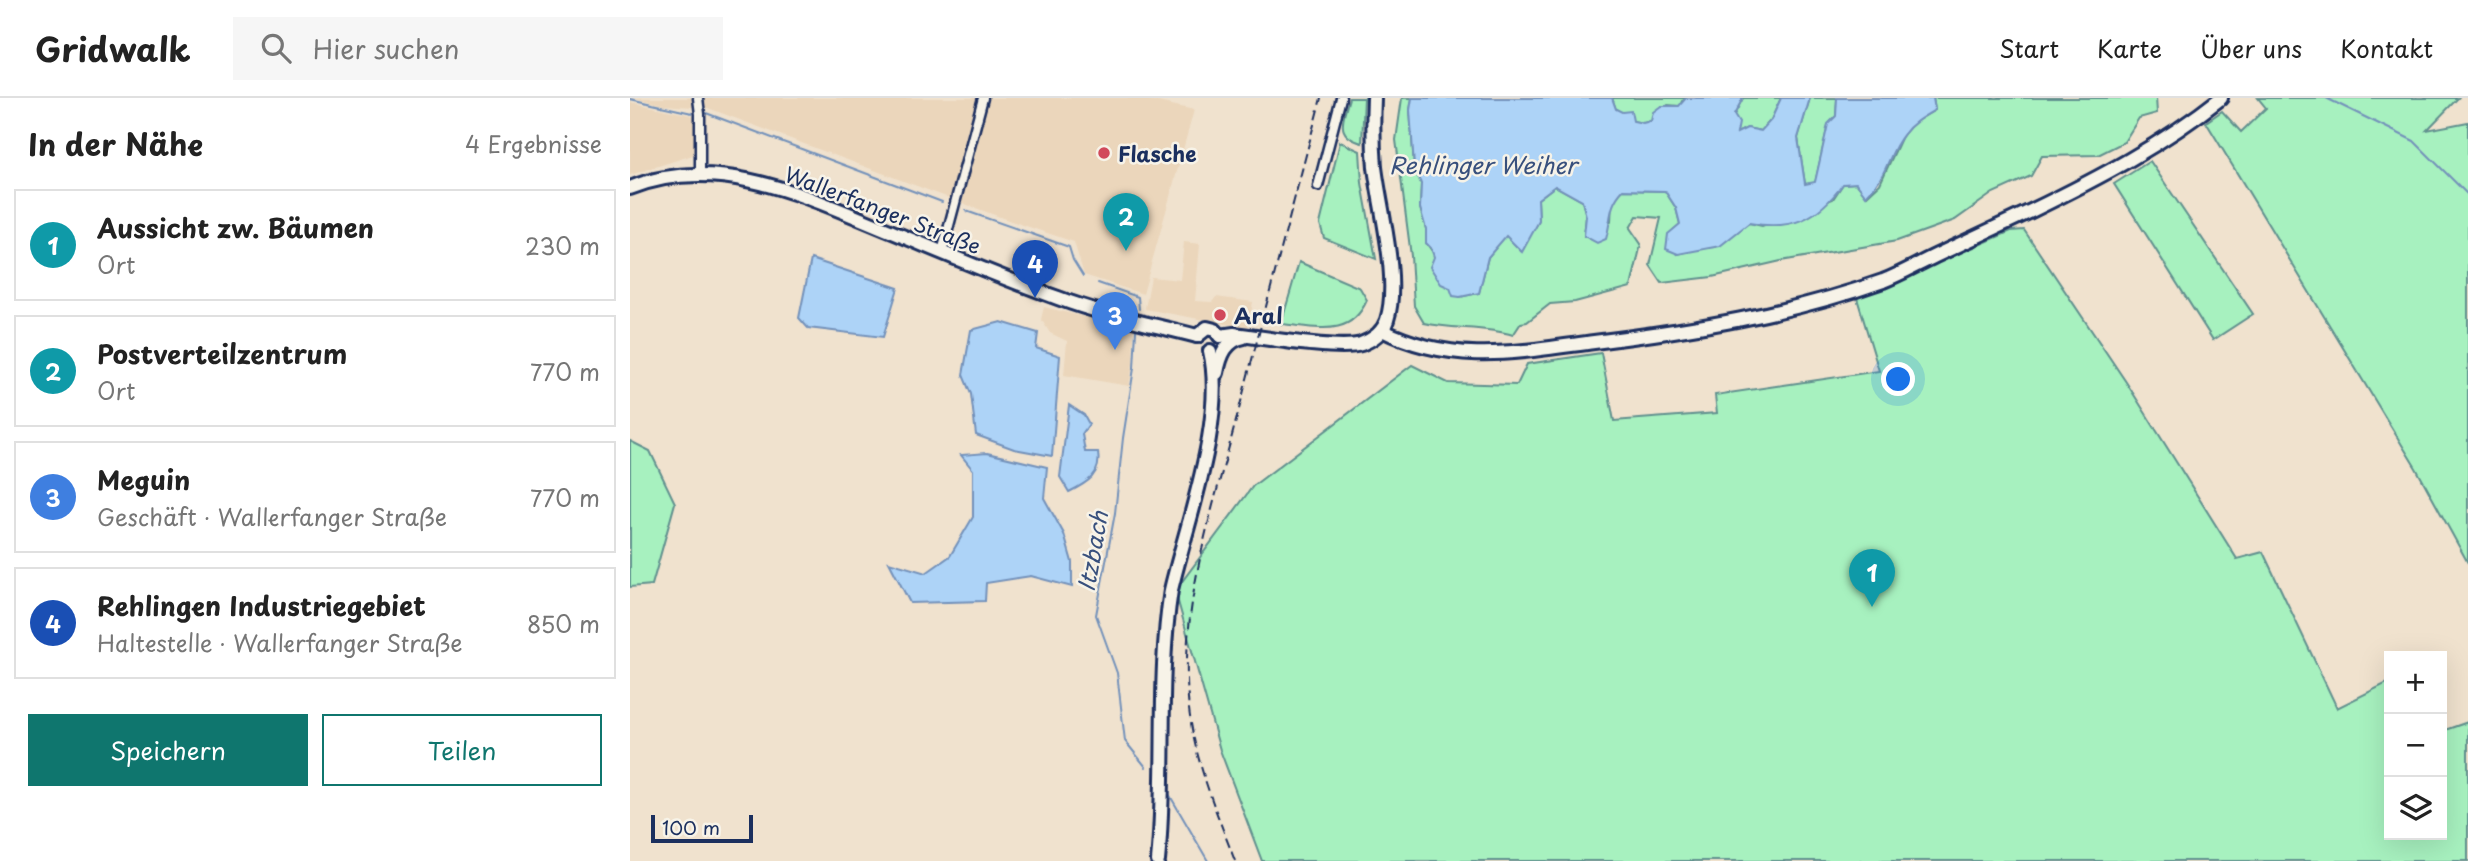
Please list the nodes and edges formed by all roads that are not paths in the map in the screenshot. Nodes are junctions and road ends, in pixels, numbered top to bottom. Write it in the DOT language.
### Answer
graph roads {
  1 [pos="698,98"];
  2 [pos="983,98"];
  3 [pos="1341,98"];
  4 [pos="1374,98"];
  5 [pos="2221,98"];
  6 [pos="700,174"];
  7 [pos="1318,186"];
  8 [pos="630,188"];
  9 [pos="942,252"];
  10 [pos="1382,330"];
  11 [pos="1197,336"];
  12 [pos="1251,336"];
  13 [pos="1220,337"];
  14 [pos="1210,351"];
  15 [pos="1213,391"];
  16 [pos="1158,861"];
  1 -- 6 [label="street"];
  2 -- 9 [label="street"];
  3 -- 7 [label="street"];
  4 -- 10 [label="main road"];
  5 -- 10 [label="main road"];
  6 -- 8 [label="main road, Wallerfanger Straße"];
  6 -- 9 [label="main road, Wallerfanger Straße"];
  9 -- 11 [label="main road, Wallerfanger Straße"];
  10 -- 12 [label="main road"];
  11 -- 13 [label="main road"];
  11 -- 14 [label="main road"];
  12 -- 13 [label="main road"];
  12 -- 15 [label="main road"];
  13 -- 14 [label="main road"];
  14 -- 15 [label="main road"];
  15 -- 16 [label="main road"];
}
